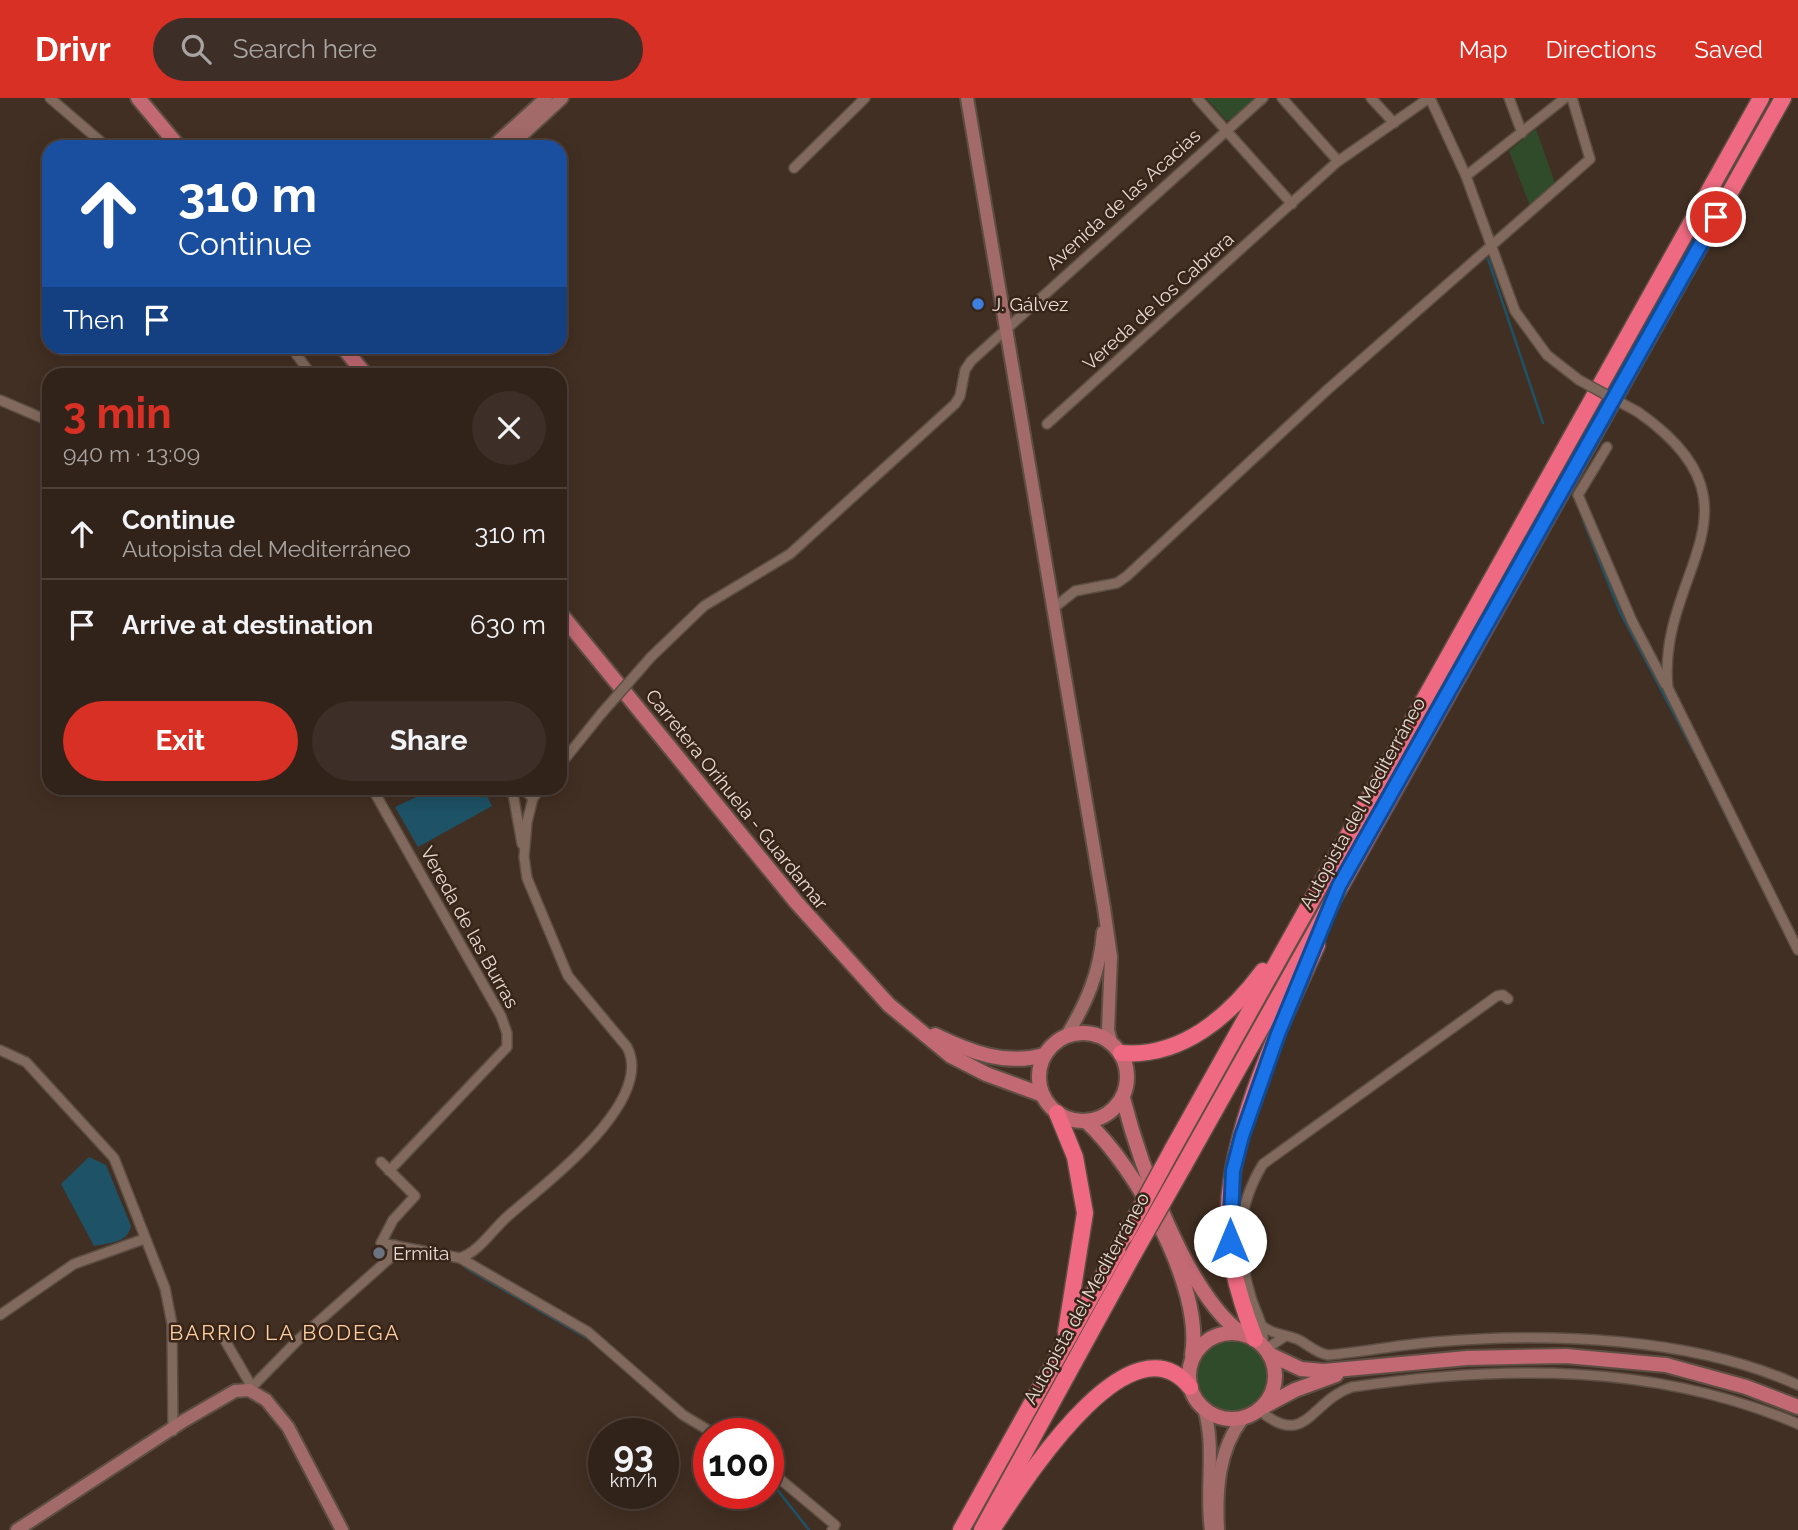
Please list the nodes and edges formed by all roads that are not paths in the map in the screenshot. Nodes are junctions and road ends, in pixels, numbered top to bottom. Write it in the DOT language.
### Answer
graph roads {
  1 [pos="50,98"];
  2 [pos="138,98"];
  3 [pos="546,98"];
  4 [pos="562,98"];
  5 [pos="865,98"];
  6 [pos="967,98"];
  7 [pos="1197,98"];
  8 [pos="1263,98"];
  9 [pos="1282,98"];
  10 [pos="1371,98"];
  11 [pos="1509,98"];
  12 [pos="1565,98"];
  13 [pos="1572,98"];
  14 [pos="1761,98"];
  15 [pos="1783,98"];
  16 [pos="1434,99"];
  17 [pos="1394,123"];
  18 [pos="1226,131"];
  19 [pos="1522,132"];
  20 [pos="99,140"];
  21 [pos="173,140"];
  22 [pos="500,140"];
  23 [pos="517,140"];
  24 [pos="1338,161"];
  25 [pos="794,168"];
  26 [pos="1466,176"];
  27 [pos="1292,204"];
  28 [pos="1491,247"];
  29 [pos="1007,326"];
  30 [pos="349,354"];
  31 [pos="360,368"];
  32 [pos="0,400"];
  33 [pos="42,418"];
  34 [pos="1047,424"];
  35 [pos="1606,447"];
  36 [pos="1055,607"];
  37 [pos="567,622"];
  38 [pos="1668,688"];
  39 [pos="567,756"];
  40 [pos="376,795"];
  41 [pos="513,795"];
  42 [pos="530,795"];
  43 [pos="535,795"];
  44 [pos="533,798"];
  45 [pos="1351,830"];
  46 [pos="524,857"];
  47 [pos="1339,886"];
  48 [pos="1104,908"];
  49 [pos="1798,950"];
  50 [pos="1508,999"];
  51 [pos="889,1005"];
  52 [pos="1067,1035"];
  53 [pos="1116,1048"];
  54 [pos="0,1050"];
  55 [pos="1044,1055"];
  56 [pos="1043,1095"];
  57 [pos="1122,1098"];
  58 [pos="1058,1113"];
  59 [pos="1086,1122"];
  60 [pos="381,1162"];
  61 [pos="389,1171"];
  62 [pos="144,1239"];
  63 [pos="395,1245"];
  64 [pos="460,1258"];
  65 [pos="0,1315"];
  66 [pos="1280,1336"];
  67 [pos="223,1337"];
  68 [pos="1259,1340"];
  69 [pos="1063,1345"];
  70 [pos="1191,1360"];
  71 [pos="1365,1369"];
  72 [pos="1798,1385"];
  73 [pos="1190,1387"];
  74 [pos="250,1388"];
  75 [pos="1798,1407"];
  76 [pos="1204,1409"];
  77 [pos="1261,1409"];
  78 [pos="1242,1418"];
  79 [pos="693,1421"];
  80 [pos="1798,1424"];
  81 [pos="173,1431"];
  82 [pos="784,1482"];
  83 [pos="16,1530"];
  84 [pos="342,1530"];
  85 [pos="832,1530"];
  86 [pos="961,1530"];
  87 [pos="982,1530"];
  88 [pos="992,1530"];
  89 [pos="1211,1530"];
  90 [pos="1218,1530"];
  1 -- 20 [label="street"];
  2 -- 21 [label="main road"];
  3 -- 22 [label="main road"];
  4 -- 23 [label="main road"];
  5 -- 25 [label="street"];
  6 -- 29 [label="main road"];
  7 -- 18 [label="street"];
  8 -- 18 [label="street, Avenida de las Acacias"];
  9 -- 24 [label="street"];
  10 -- 17 [label="street"];
  11 -- 19 [label="street"];
  12 -- 19 [label="street"];
  13 -- 28 [label="street"];
  14 -- 45 [label="highway, Autopista del Mediterráneo"];
  15 -- 47 [label="highway, Autopista del Mediterráneo"];
  16 -- 17 [label="street, Vereda de los Cabrera"];
  16 -- 26 [label="street"];
  17 -- 24 [label="street, Vereda de los Cabrera"];
  18 -- 27 [label="street"];
  18 -- 29 [label="street, Avenida de las Acacias"];
  19 -- 26 [label="street"];
  24 -- 27 [label="street, Vereda de los Cabrera"];
  26 -- 28 [label="street"];
  27 -- 34 [label="street, Vereda de los Cabrera"];
  28 -- 36 [label="street"];
  28 -- 38 [label="street, bridge"];
  29 -- 36 [label="main road"];
  29 -- 39 [label="street, Avenida de las Acacias, bridge"];
  30 -- 31 [label="main road"];
  32 -- 33 [label="street"];
  35 -- 38 [label="street"];
  36 -- 48 [label="main road"];
  37 -- 51 [label="main road, Carretera Orihuela - Guardamar"];
  38 -- 49 [label="street"];
  40 -- 61 [label="street, Vereda de las Burras"];
  41 -- 46 [label="street"];
  42 -- 44 [label="street"];
  43 -- 44 [label="street"];
  44 -- 46 [label="street"];
  45 -- 53 [label="highway"];
  45 -- 69 [label="highway, Autopista del Mediterráneo, bridge"];
  46 -- 64 [label="street"];
  47 -- 68 [label="highway"];
  47 -- 87 [label="highway, Autopista del Mediterráneo, bridge"];
  48 -- 52 [label="main road"];
  48 -- 53 [label="main road"];
  50 -- 68 [label="street"];
  51 -- 55 [label="main road, Carretera Orihuela - Guardamar"];
  51 -- 56 [label="main road, Carretera Orihuela - Guardamar"];
  52 -- 53 [label="main road"];
  52 -- 55 [label="main road"];
  53 -- 57 [label="main road"];
  54 -- 62 [label="street"];
  55 -- 56 [label="main road"];
  56 -- 58 [label="main road"];
  57 -- 59 [label="main road"];
  57 -- 68 [label="main road"];
  58 -- 59 [label="main road"];
  58 -- 69 [label="highway"];
  59 -- 70 [label="main road"];
  60 -- 61 [label="street"];
  61 -- 63 [label="street"];
  62 -- 65 [label="street"];
  62 -- 81 [label="street"];
  63 -- 64 [label="street"];
  63 -- 74 [label="street"];
  64 -- 79 [label="street"];
  66 -- 68 [label="street"];
  66 -- 68 [label="street"];
  66 -- 72 [label="street"];
  67 -- 74 [label="street"];
  68 -- 70 [label="main road"];
  68 -- 71 [label="main road"];
  68 -- 77 [label="main road"];
  69 -- 86 [label="highway, Autopista del Mediterráneo"];
  70 -- 73 [label="main road"];
  71 -- 75 [label="main road"];
  71 -- 77 [label="main road"];
  73 -- 76 [label="main road"];
  73 -- 88 [label="highway"];
  74 -- 81 [label="main road"];
  74 -- 84 [label="main road"];
  76 -- 78 [label="main road"];
  76 -- 89 [label="main road"];
  77 -- 78 [label="main road"];
  77 -- 80 [label="street"];
  78 -- 90 [label="main road"];
  81 -- 83 [label="main road"];
  82 -- 85 [label="street"];
}
